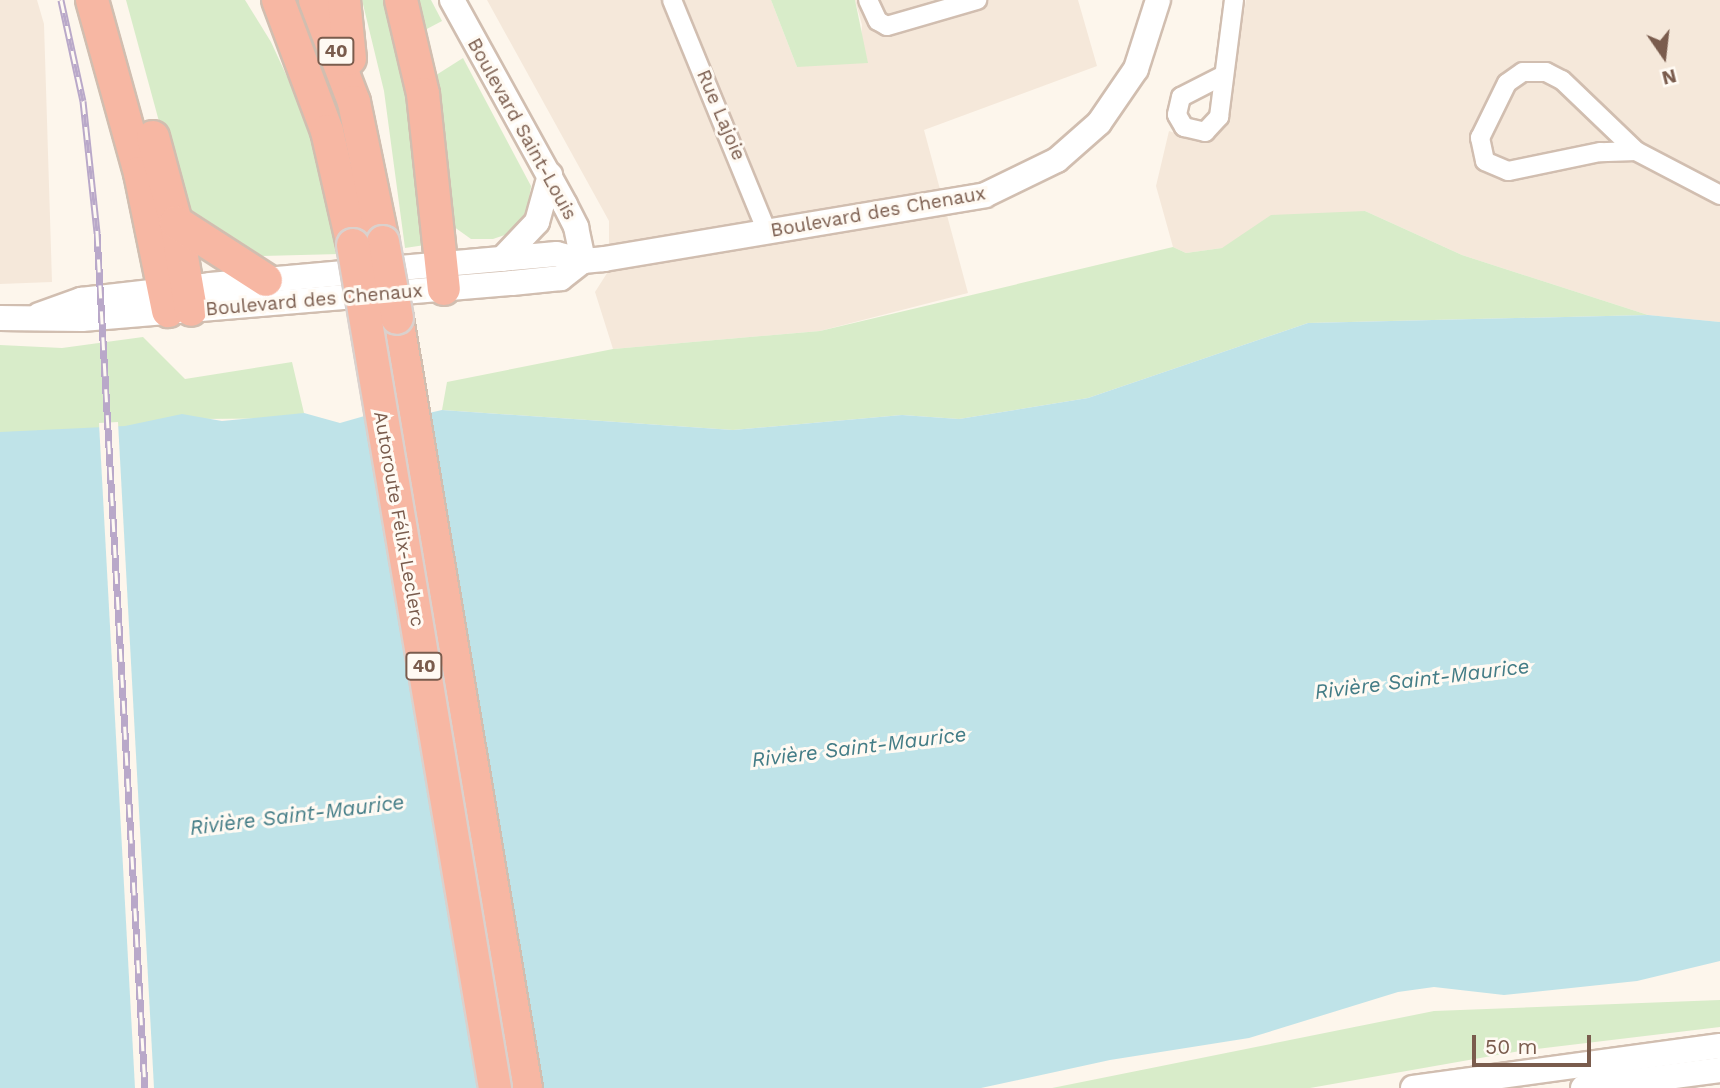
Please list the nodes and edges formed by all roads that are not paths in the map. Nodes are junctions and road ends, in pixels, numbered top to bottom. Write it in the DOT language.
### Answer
graph roads {
  1 [pos="92,0"];
  2 [pos="115,0"];
  3 [pos="259,0"];
  4 [pos="278,0"];
  5 [pos="315,0"];
  6 [pos="344,0"];
  7 [pos="401,0"];
  8 [pos="452,0"];
  9 [pos="672,0"];
  10 [pos="868,0"];
  11 [pos="977,0"];
  12 [pos="1158,0"];
  13 [pos="1234,0"];
  14 [pos="1224,75"];
  15 [pos="310,81"];
  16 [pos="354,103"];
  17 [pos="1636,151"];
  18 [pos="550,176"];
  19 [pos="1720,195"];
  20 [pos="176,222"];
  21 [pos="767,232"];
  22 [pos="368,243"];
  23 [pos="502,259"];
  24 [pos="583,261"];
  25 [pos="443,276"];
  26 [pos="266,280"];
  27 [pos="178,300"];
  28 [pos="0,318"];
  29 [pos="1720,1046"];
  30 [pos="1720,1070"];
  31 [pos="1531,1079"];
  32 [pos="495,1088"];
  33 [pos="526,1088"];
  34 [pos="1413,1088"];
  35 [pos="1583,1088"];
  1 -- 27 [label="highway"];
  2 -- 20 [label="highway"];
  3 -- 15 [label="highway"];
  4 -- 15 [label="highway, Autoroute Félix-Leclerc / 40"];
  5 -- 16 [label="highway, Autoroute Félix-Leclerc / 40"];
  6 -- 16 [label="highway"];
  7 -- 25 [label="highway"];
  8 -- 18 [label="street, Boulevard Saint-Louis"];
  9 -- 21 [label="street, Rue Lajoie"];
  10 -- 11 [label="street"];
  12 -- 21 [label="street, Boulevard des Chenaux"];
  13 -- 14 [label="street"];
  15 -- 22 [label="highway, Autoroute Félix-Leclerc / 40"];
  16 -- 22 [label="highway, Autoroute Félix-Leclerc / 40"];
  17 -- 17 [label="street"];
  17 -- 19 [label="street"];
  18 -- 23 [label="street"];
  18 -- 24 [label="street, Boulevard Saint-Louis"];
  20 -- 26 [label="highway"];
  20 -- 27 [label="highway"];
  21 -- 24 [label="street, Boulevard des Chenaux"];
  22 -- 32 [label="highway, Autoroute Félix-Leclerc / 40, bridge"];
  22 -- 33 [label="highway, Autoroute Félix-Leclerc / 40, bridge"];
  23 -- 24 [label="street, Boulevard des Chenaux"];
  23 -- 25 [label="street, Boulevard des Chenaux"];
  24 -- 25 [label="street, Boulevard des Chenaux"];
  25 -- 26 [label="street, Boulevard des Chenaux"];
  25 -- 27 [label="street, Boulevard des Chenaux"];
  26 -- 27 [label="street, Boulevard des Chenaux"];
  27 -- 28 [label="street, Boulevard des Chenaux"];
  29 -- 31 [label="street"];
  30 -- 35 [label="street"];
  31 -- 34 [label="street"];
}
